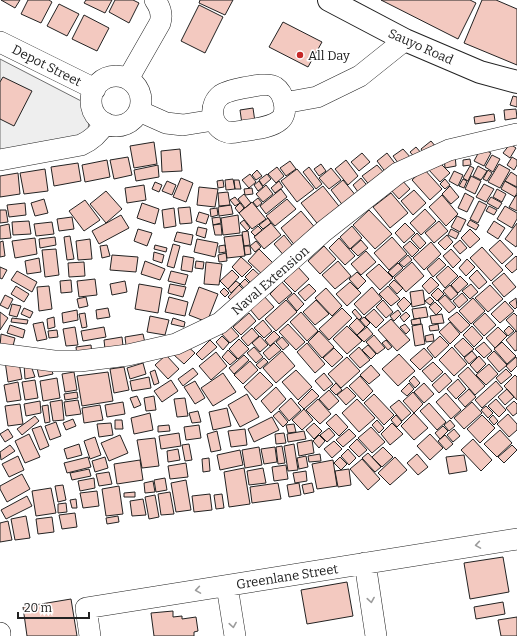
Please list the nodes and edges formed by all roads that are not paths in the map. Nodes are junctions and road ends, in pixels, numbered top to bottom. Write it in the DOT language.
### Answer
graph roads {
  1 [pos="155,0"];
  2 [pos="329,0"];
  3 [pos="405,40"];
  4 [pos="0,42"];
  5 [pos="128,79"];
  6 [pos="517,82"];
  7 [pos="95,89"];
  8 [pos="284,103"];
  9 [pos="139,111"];
  10 [pos="214,120"];
  11 [pos="105,123"];
  12 [pos="517,134"];
  13 [pos="0,160"];
  14 [pos="0,354"];
  15 [pos="517,539"];
  16 [pos="365,563"];
  17 [pos="227,586"];
  18 [pos="90,636"];
  19 [pos="235,636"];
  20 [pos="376,636"];
  1 -- 5 [label="street"];
  2 -- 3 [label="main road, Sauyo Road"];
  3 -- 6 [label="main road, Sauyo Road"];
  3 -- 8 [label="street"];
  4 -- 7 [label="street, Depot Street"];
  5 -- 7 [label="street"];
  5 -- 9 [label="street"];
  7 -- 11 [label="street"];
  8 -- 10 [label="street"];
  8 -- 10 [label="street"];
  9 -- 10 [label="street"];
  9 -- 11 [label="street"];
  11 -- 13 [label="street"];
  12 -- 14 [label="street, Naval Extension"];
  15 -- 16 [label="street, Greenlane Street, one-way"];
  16 -- 17 [label="street, Greenlane Street"];
  16 -- 20 [label="street, one-way"];
  17 -- 18 [label="street, Greenlane Street, one-way"];
  17 -- 19 [label="street, one-way"];
}
